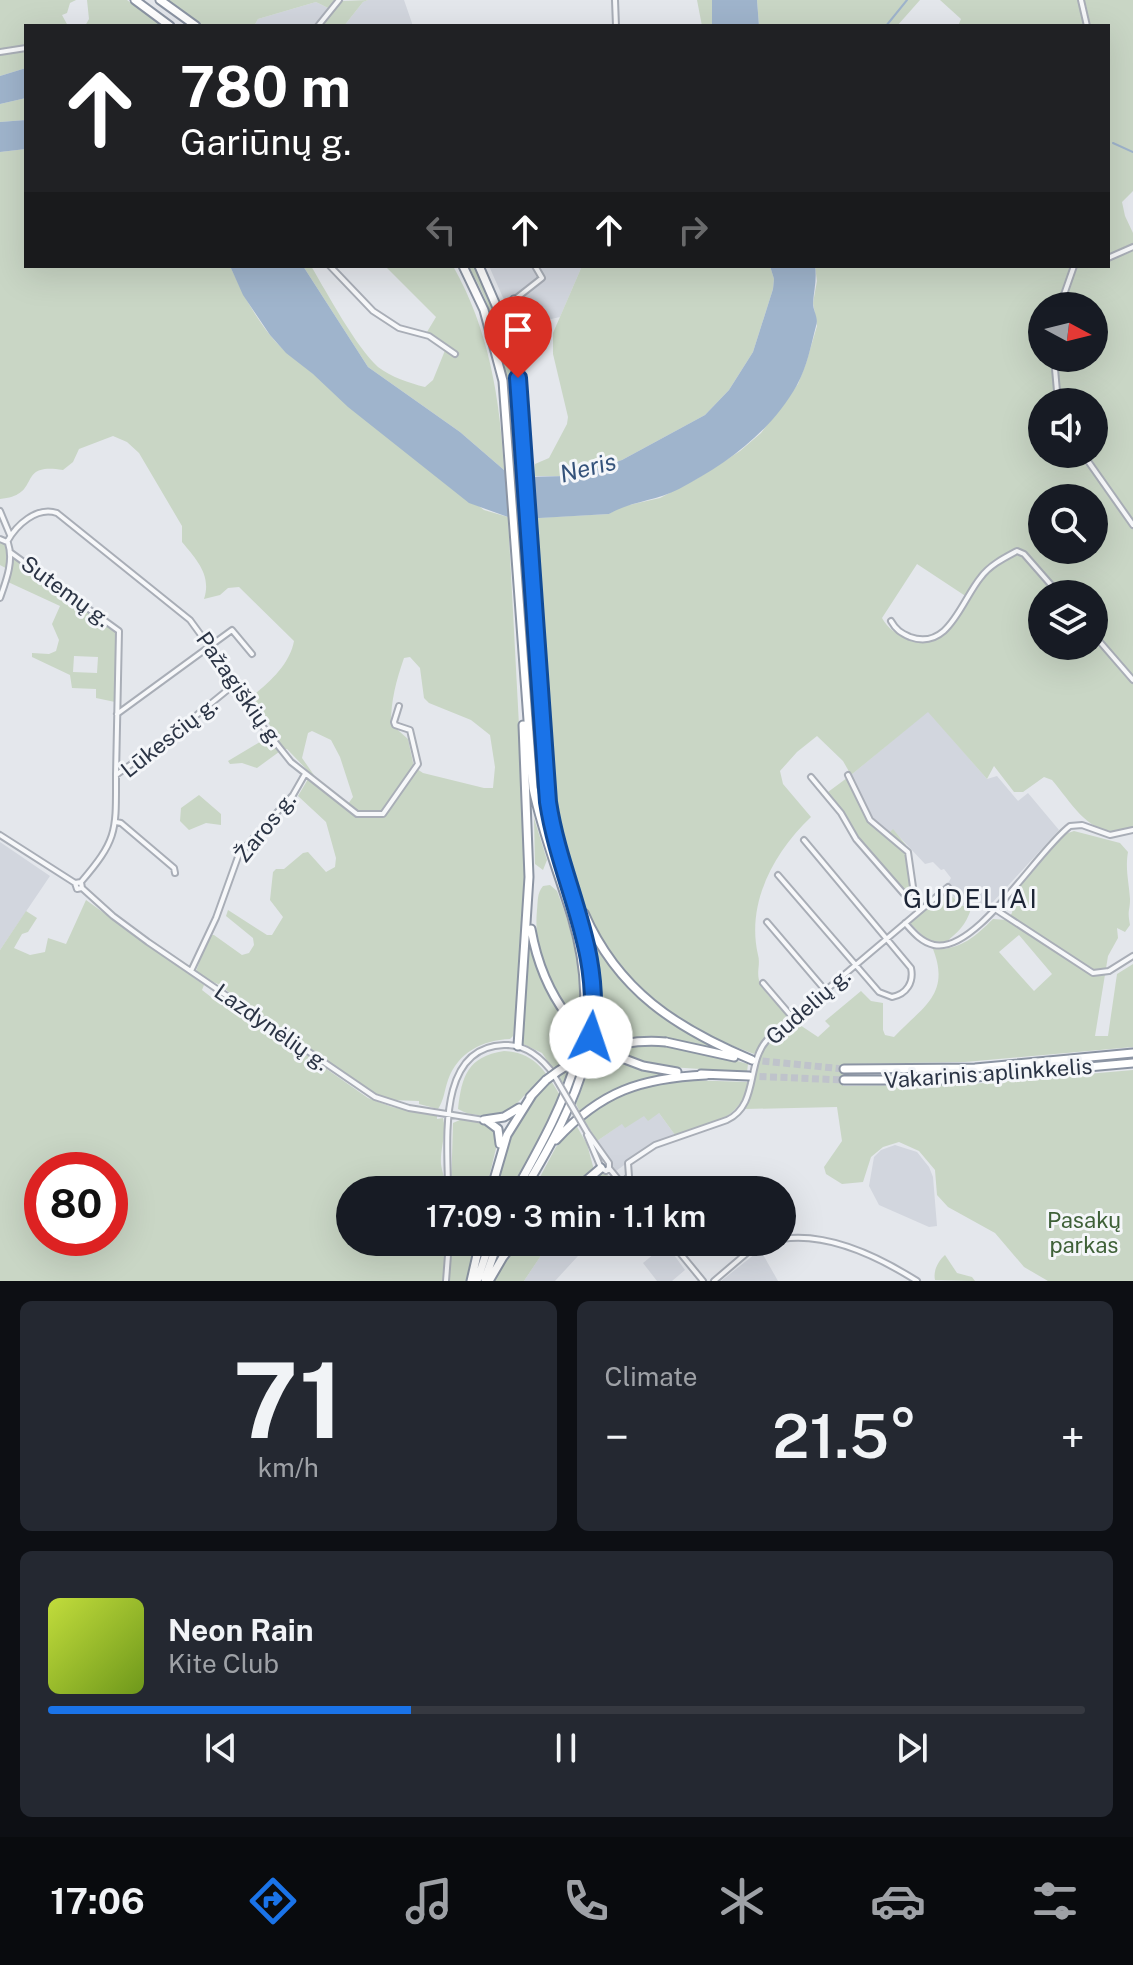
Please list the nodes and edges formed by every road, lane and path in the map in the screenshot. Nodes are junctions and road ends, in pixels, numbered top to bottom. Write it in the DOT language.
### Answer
graph roads {
  1 [pos="135,0"];
  2 [pos="160,0"];
  3 [pos="339,0"];
  4 [pos="615,0"];
  5 [pos="1081,0"];
  6 [pos="167,24"];
  7 [pos="193,24"];
  8 [pos="320,24"];
  9 [pos="616,24"];
  10 [pos="1087,24"];
  11 [pos="24,48"];
  12 [pos="0,52"];
  13 [pos="1133,247"];
  14 [pos="1110,257"];
  15 [pos="332,268"];
  16 [pos="464,268"];
  17 [pos="480,268"];
  18 [pos="536,268"];
  19 [pos="1073,268"];
  20 [pos="490,289"];
  21 [pos="1065,292"];
  22 [pos="514,300"];
  23 [pos="505,326"];
  24 [pos="455,354"];
  25 [pos="1093,468"];
  26 [pos="0,511"];
  27 [pos="1133,525"];
  28 [pos="10,536"];
  29 [pos="0,539"];
  30 [pos="7,542"];
  31 [pos="10,552"];
  32 [pos="1047,580"];
  33 [pos="0,598"];
  34 [pos="519,603"];
  35 [pos="891,621"];
  36 [pos="210,646"];
  37 [pos="1108,651"];
  38 [pos="252,654"];
  39 [pos="1133,680"];
  40 [pos="236,683"];
  41 [pos="399,706"];
  42 [pos="117,714"];
  43 [pos="305,774"];
  44 [pos="116,775"];
  45 [pos="848,775"];
  46 [pos="811,777"];
  47 [pos="116,822"];
  48 [pos="1133,830"];
  49 [pos="0,835"];
  50 [pos="804,840"];
  51 [pos="175,873"];
  52 [pos="778,875"];
  53 [pos="79,884"];
  54 [pos="571,884"];
  55 [pos="948,887"];
  56 [pos="529,907"];
  57 [pos="995,908"];
  58 [pos="917,909"];
  59 [pos="767,922"];
  60 [pos="905,923"];
  61 [pos="886,939"];
  62 [pos="1133,956"];
  63 [pos="855,965"];
  64 [pos="191,971"];
  65 [pos="763,983"];
  66 [pos="825,990"];
  67 [pos="793,1018"];
  68 [pos="520,1028"];
  69 [pos="509,1045"];
  70 [pos="518,1046"];
  71 [pos="1133,1053"];
  72 [pos="1133,1063"];
  73 [pos="844,1069"];
  74 [pos="706,1075"];
  75 [pos="749,1076"];
  76 [pos="844,1080"];
  77 [pos="532,1095"];
  78 [pos="450,1114"];
  79 [pos="484,1120"];
  80 [pos="550,1146"];
  81 [pos="499,1157"];
  82 [pos="604,1166"];
  83 [pos="448,1176"];
  84 [pos="494,1176"];
  85 [pos="524,1176"];
  86 [pos="534,1176"];
  87 [pos="592,1176"];
  88 [pos="614,1176"];
  89 [pos="628,1176"];
  90 [pos="796,1239"];
  91 [pos="448,1256"];
  92 [pos="478,1256"];
  93 [pos="484,1256"];
  94 [pos="494,1256"];
  95 [pos="504,1256"];
  96 [pos="682,1256"];
  97 [pos="743,1256"];
  98 [pos="446,1281"];
  99 [pos="474,1281"];
  100 [pos="487,1281"];
  101 [pos="703,1281"];
  102 [pos="714,1281"];
  103 [pos="917,1281"];
  1 -- 6 [label="highway"];
  2 -- 7 [label="highway"];
  3 -- 8 [label="street"];
  4 -- 9 [label="street"];
  5 -- 10 [label="street"];
  11 -- 12 [label="street"];
  13 -- 14 [label="street"];
  15 -- 24 [label="street"];
  16 -- 34 [label="highway"];
  17 -- 20 [label="highway"];
  18 -- 22 [label="street"];
  19 -- 21 [label="street"];
  20 -- 22 [label="highway"];
  20 -- 23 [label="highway"];
  22 -- 23 [label="highway"];
  23 -- 54 [label="highway"];
  25 -- 27 [label="street"];
  26 -- 28 [label="street"];
  28 -- 30 [label="street, Pažagiškių g."];
  28 -- 36 [label="street, Pažagiškių g."];
  29 -- 30 [label="street"];
  30 -- 31 [label="street"];
  31 -- 33 [label="street"];
  31 -- 42 [label="street, Sutemų g."];
  32 -- 35 [label="street"];
  34 -- 56 [label="highway"];
  34 -- 85 [label="highway"];
  36 -- 38 [label="street"];
  36 -- 40 [label="street, Pažagiškių g."];
  36 -- 42 [label="street"];
  37 -- 39 [label="street"];
  40 -- 43 [label="street, Pažagiškių g."];
  40 -- 44 [label="street, Lūkesčių g."];
  41 -- 43 [label="street, Pažagiškių g."];
  42 -- 44 [label="street, Sutemų g."];
  43 -- 64 [label="street, Žaros g."];
  44 -- 47 [label="street, Lūkesčių g."];
  45 -- 58 [label="street"];
  46 -- 58 [label="street"];
  47 -- 51 [label="street"];
  47 -- 53 [label="street, Lūkesčių g."];
  48 -- 57 [label="street"];
  49 -- 53 [label="street, Lazdynėlių g."];
  50 -- 61 [label="street"];
  52 -- 63 [label="street"];
  53 -- 64 [label="street, Lazdynėlių g."];
  54 -- 77 [label="highway, bridge"];
  54 -- 80 [label="highway"];
  55 -- 58 [label="street, Gudelių g."];
  56 -- 68 [label="highway"];
  56 -- 74 [label="highway, bridge"];
  57 -- 60 [label="street"];
  57 -- 62 [label="street"];
  58 -- 60 [label="street, Gudelių g."];
  59 -- 66 [label="street"];
  60 -- 61 [label="street, Gudelių g."];
  61 -- 63 [label="street, Gudelių g."];
  61 -- 63 [label="street"];
  63 -- 66 [label="street, Gudelių g."];
  64 -- 78 [label="street, Lazdynėlių g."];
  65 -- 67 [label="street"];
  66 -- 67 [label="street, Gudelių g."];
  67 -- 89 [label="street, Gudelių g."];
  68 -- 69 [label="highway"];
  68 -- 70 [label="highway"];
  69 -- 70 [label="street"];
  69 -- 78 [label="street"];
  70 -- 82 [label="street, bridge"];
  71 -- 73 [label="highway, Vakarinis aplinkkelis"];
  72 -- 76 [label="highway, Vakarinis aplinkkelis"];
  74 -- 75 [label="highway"];
  74 -- 80 [label="highway"];
  77 -- 79 [label="highway"];
  77 -- 81 [label="highway"];
  78 -- 79 [label="street, Lazdynėlių g."];
  78 -- 83 [label="street"];
  79 -- 81 [label="highway"];
  80 -- 86 [label="highway"];
  81 -- 84 [label="highway"];
  82 -- 87 [label="highway"];
  82 -- 88 [label="street"];
  90 -- 103 [label="street"];
  91 -- 98 [label="street"];
  92 -- 99 [label="highway"];
  93 -- 99 [label="highway"];
  94 -- 100 [label="highway"];
  95 -- 100 [label="highway"];
  96 -- 101 [label="street"];
  97 -- 102 [label="street"];
}
